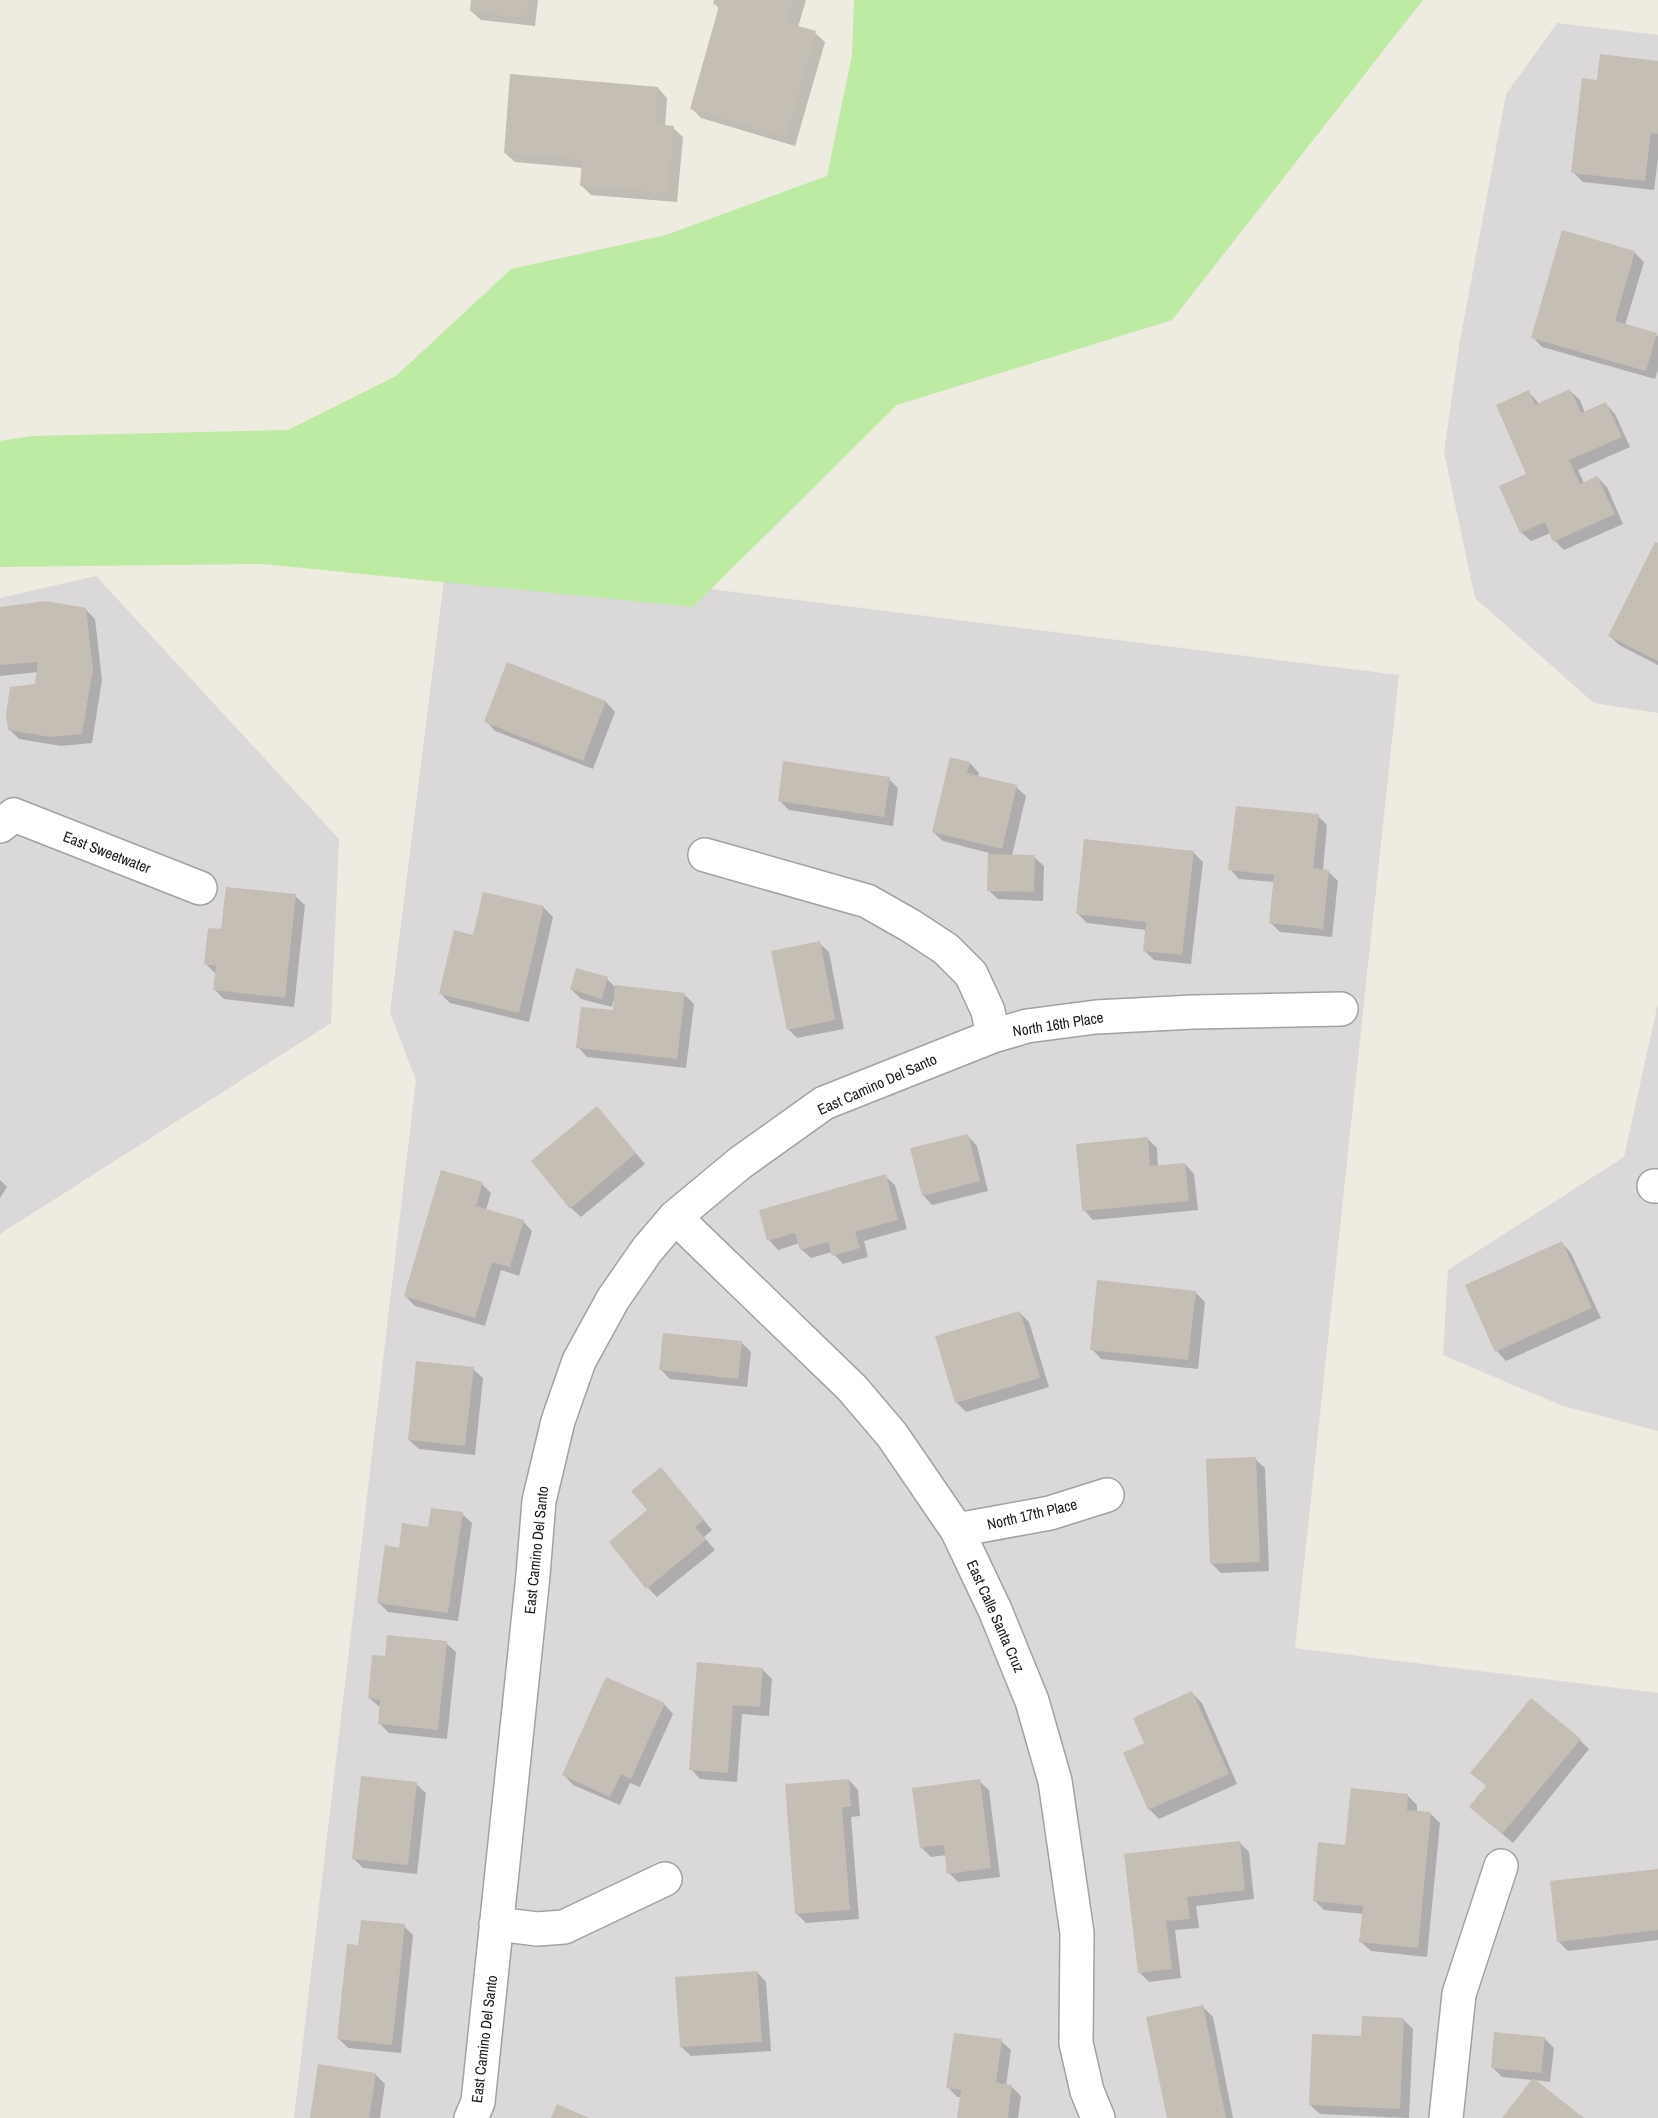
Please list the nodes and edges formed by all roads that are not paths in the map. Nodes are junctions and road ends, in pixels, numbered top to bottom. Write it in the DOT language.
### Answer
graph roads {
  1 [pos="7,821"];
  2 [pos="705,855"];
  3 [pos="200,888"];
  4 [pos="1341,1009"];
  5 [pos="993,1036"];
  6 [pos="675,1216"];
  7 [pos="1107,1495"];
  8 [pos="957,1530"];
  9 [pos="1501,1866"];
  10 [pos="665,1880"];
  11 [pos="496,1924"];
  12 [pos="471,2118"];
  13 [pos="1098,2118"];
  14 [pos="1446,2118"];
  1 -- 3 [label="street, East Sweetwater"];
  2 -- 5 [label="street, North 16th Place"];
  4 -- 5 [label="street, North 16th Place"];
  5 -- 6 [label="street, East Camino Del Santo"];
  6 -- 8 [label="street, East Calle Santa Cruz"];
  6 -- 11 [label="street, East Camino Del Santo"];
  7 -- 8 [label="street, North 17th Place"];
  8 -- 13 [label="street, East Calle Santa Cruz"];
  9 -- 14 [label="street"];
  10 -- 11 [label="street"];
  11 -- 12 [label="street, East Camino Del Santo"];
}
